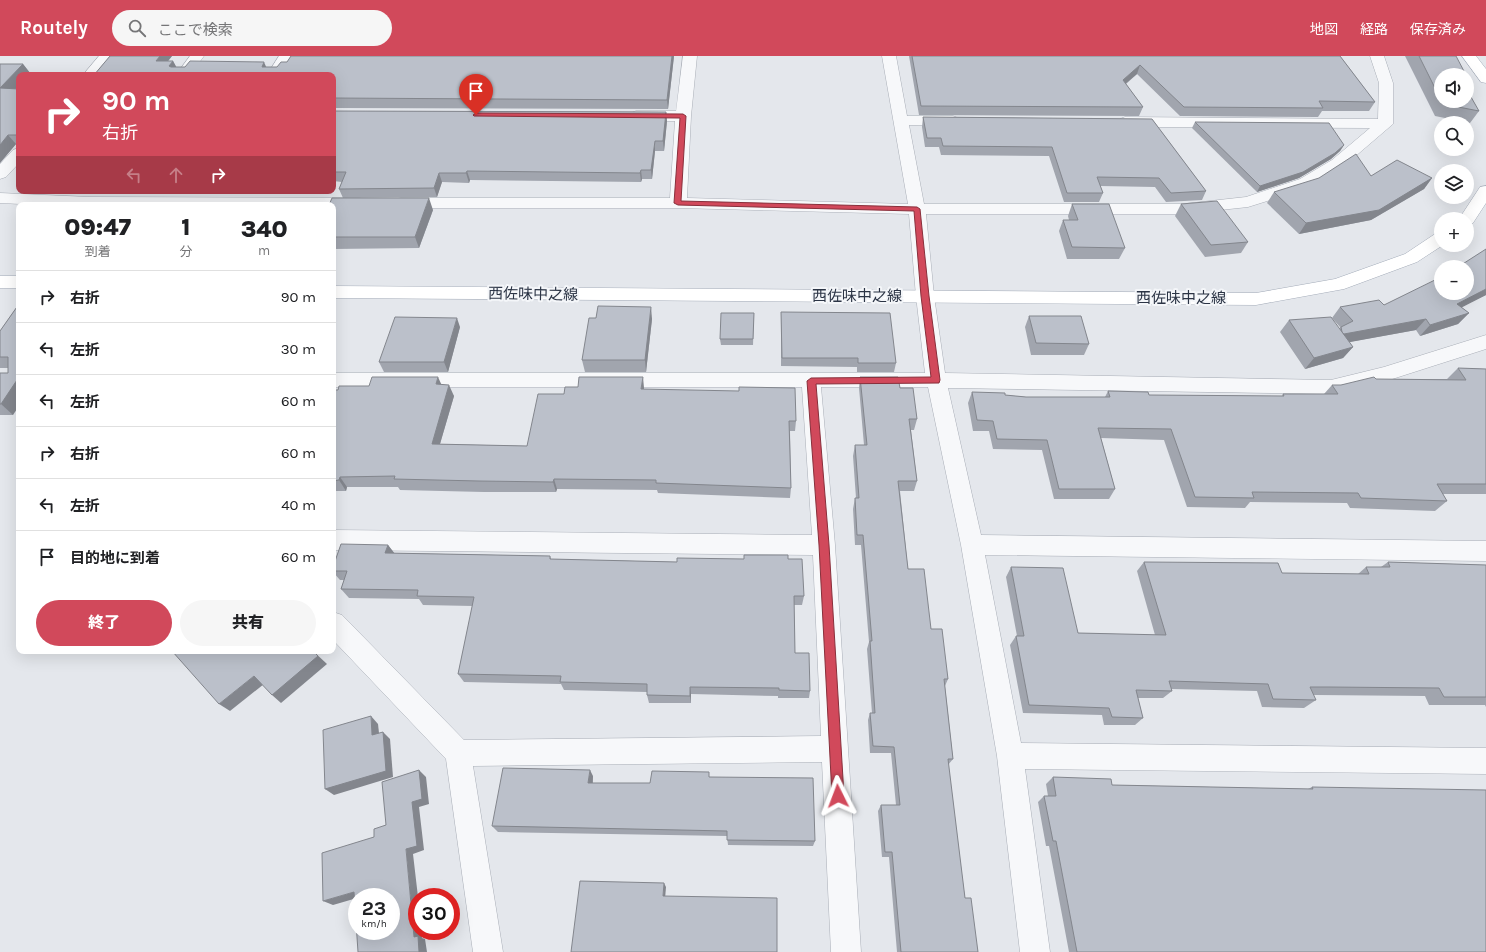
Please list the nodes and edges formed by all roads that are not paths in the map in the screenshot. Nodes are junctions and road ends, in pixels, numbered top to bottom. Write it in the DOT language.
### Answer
graph roads {
  1 [pos="107,56"];
  2 [pos="197,56"];
  3 [pos="286,56"];
  4 [pos="690,56"];
  5 [pos="888,56"];
  6 [pos="1377,56"];
  7 [pos="1470,56"];
  8 [pos="93,72"];
  9 [pos="185,72"];
  10 [pos="276,72"];
  11 [pos="1486,79"];
  12 [pos="619,116"];
  13 [pos="683,116"];
  14 [pos="902,120"];
  15 [pos="965,121"];
  16 [pos="1108,122"];
  17 [pos="1385,124"];
  18 [pos="16,156"];
  19 [pos="0,174"];
  20 [pos="1486,191"];
  21 [pos="197,197"];
  22 [pos="0,198"];
  23 [pos="91,199"];
  24 [pos="678,203"];
  25 [pos="917,209"];
  26 [pos="1472,212"];
  27 [pos="1434,243"];
  28 [pos="0,282"];
  29 [pos="16,282"];
  30 [pos="336,292"];
  31 [pos="925,296"];
  32 [pos="1486,342"];
  33 [pos="336,380"];
  34 [pos="936,380"];
  35 [pos="811,381"];
  36 [pos="336,540"];
  37 [pos="824,545"];
  38 [pos="972,545"];
  39 [pos="1486,551"];
  40 [pos="336,626"];
  41 [pos="836,748"];
  42 [pos="458,753"];
  43 [pos="1010,756"];
  44 [pos="1486,761"];
  45 [pos="488,952"];
  46 [pos="846,952"];
  47 [pos="1035,952"];
  1 -- 8 [label="street"];
  2 -- 9 [label="street"];
  3 -- 10 [label="street"];
  4 -- 13 [label="street"];
  5 -- 14 [label="street"];
  6 -- 17 [label="street"];
  7 -- 11 [label="main road"];
  12 -- 13 [label="street"];
  13 -- 24 [label="street"];
  14 -- 15 [label="street"];
  14 -- 25 [label="street"];
  16 -- 17 [label="street"];
  17 -- 25 [label="street"];
  18 -- 19 [label="street"];
  20 -- 26 [label="main road"];
  21 -- 23 [label="street"];
  21 -- 24 [label="street"];
  22 -- 23 [label="street"];
  24 -- 25 [label="street"];
  25 -- 31 [label="street"];
  27 -- 31 [label="main road, 西佐味中之線"];
  28 -- 29 [label="main road"];
  30 -- 31 [label="main road, 西佐味中之線"];
  31 -- 34 [label="street"];
  32 -- 34 [label="street"];
  33 -- 35 [label="street"];
  34 -- 35 [label="street"];
  34 -- 38 [label="street"];
  35 -- 37 [label="street"];
  36 -- 37 [label="street"];
  37 -- 41 [label="street"];
  38 -- 39 [label="street"];
  38 -- 43 [label="street"];
  40 -- 42 [label="street"];
  41 -- 42 [label="street"];
  41 -- 46 [label="street"];
  42 -- 45 [label="street"];
  43 -- 44 [label="street"];
  43 -- 47 [label="street"];
}
